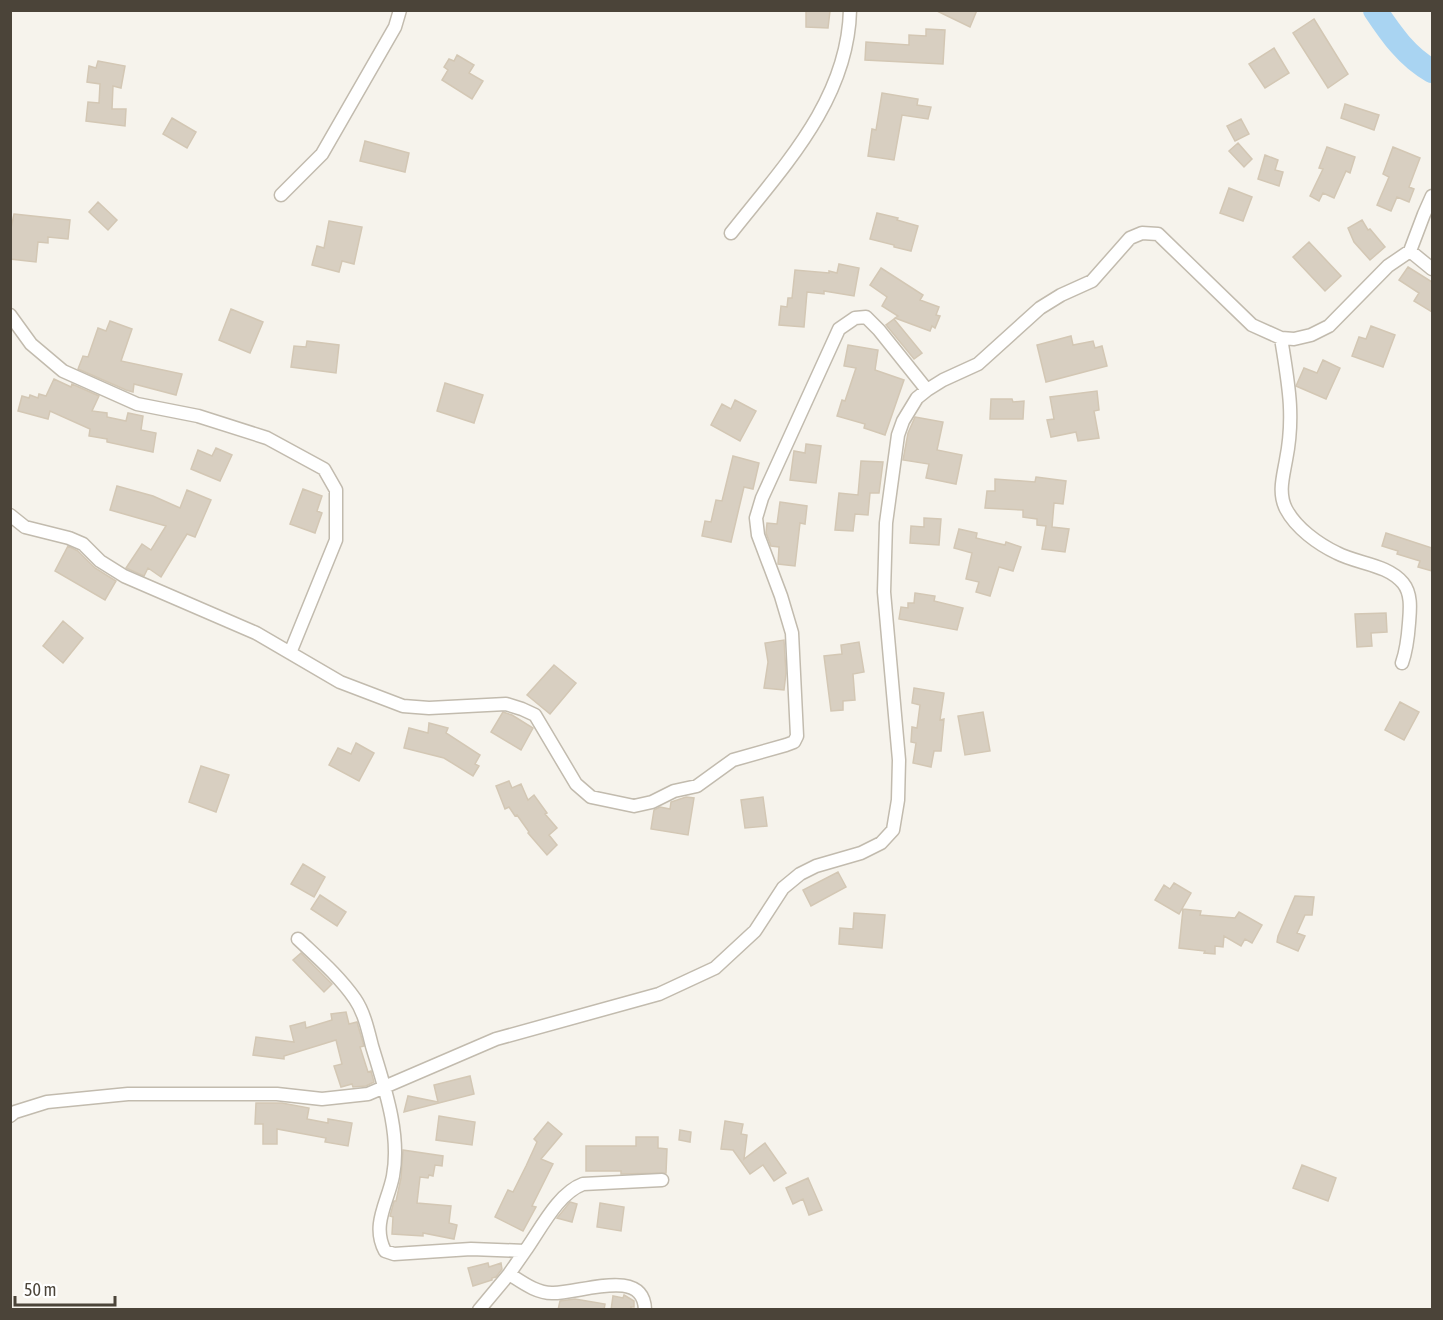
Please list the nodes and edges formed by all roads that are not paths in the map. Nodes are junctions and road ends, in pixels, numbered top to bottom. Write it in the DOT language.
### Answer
graph roads {
  1 [pos="400,10"];
  2 [pos="850,10"];
  3 [pos="281,195"];
  4 [pos="1432,196"];
  5 [pos="731,233"];
  6 [pos="1410,251"];
  7 [pos="1432,269"];
  8 [pos="10,315"];
  9 [pos="1281,338"];
  10 [pos="927,390"];
  11 [pos="10,515"];
  12 [pos="290,653"];
  13 [pos="1402,663"];
  14 [pos="298,939"];
  15 [pos="384,1087"];
  16 [pos="10,1116"];
  17 [pos="663,1180"];
  18 [pos="525,1251"];
  19 [pos="509,1274"];
  20 [pos="479,1310"];
  21 [pos="645,1310"];
  1 -- 3 [label="street"];
  2 -- 5 [label="street"];
  4 -- 6 [label="street"];
  6 -- 7 [label="street"];
  6 -- 9 [label="street"];
  8 -- 12 [label="street"];
  9 -- 10 [label="street"];
  9 -- 13 [label="street"];
  10 -- 12 [label="street"];
  10 -- 15 [label="street"];
  11 -- 12 [label="street"];
  14 -- 15 [label="street"];
  15 -- 16 [label="street"];
  15 -- 18 [label="street"];
  17 -- 18 [label="street"];
  18 -- 19 [label="street"];
  19 -- 20 [label="street"];
  19 -- 21 [label="street"];
}
